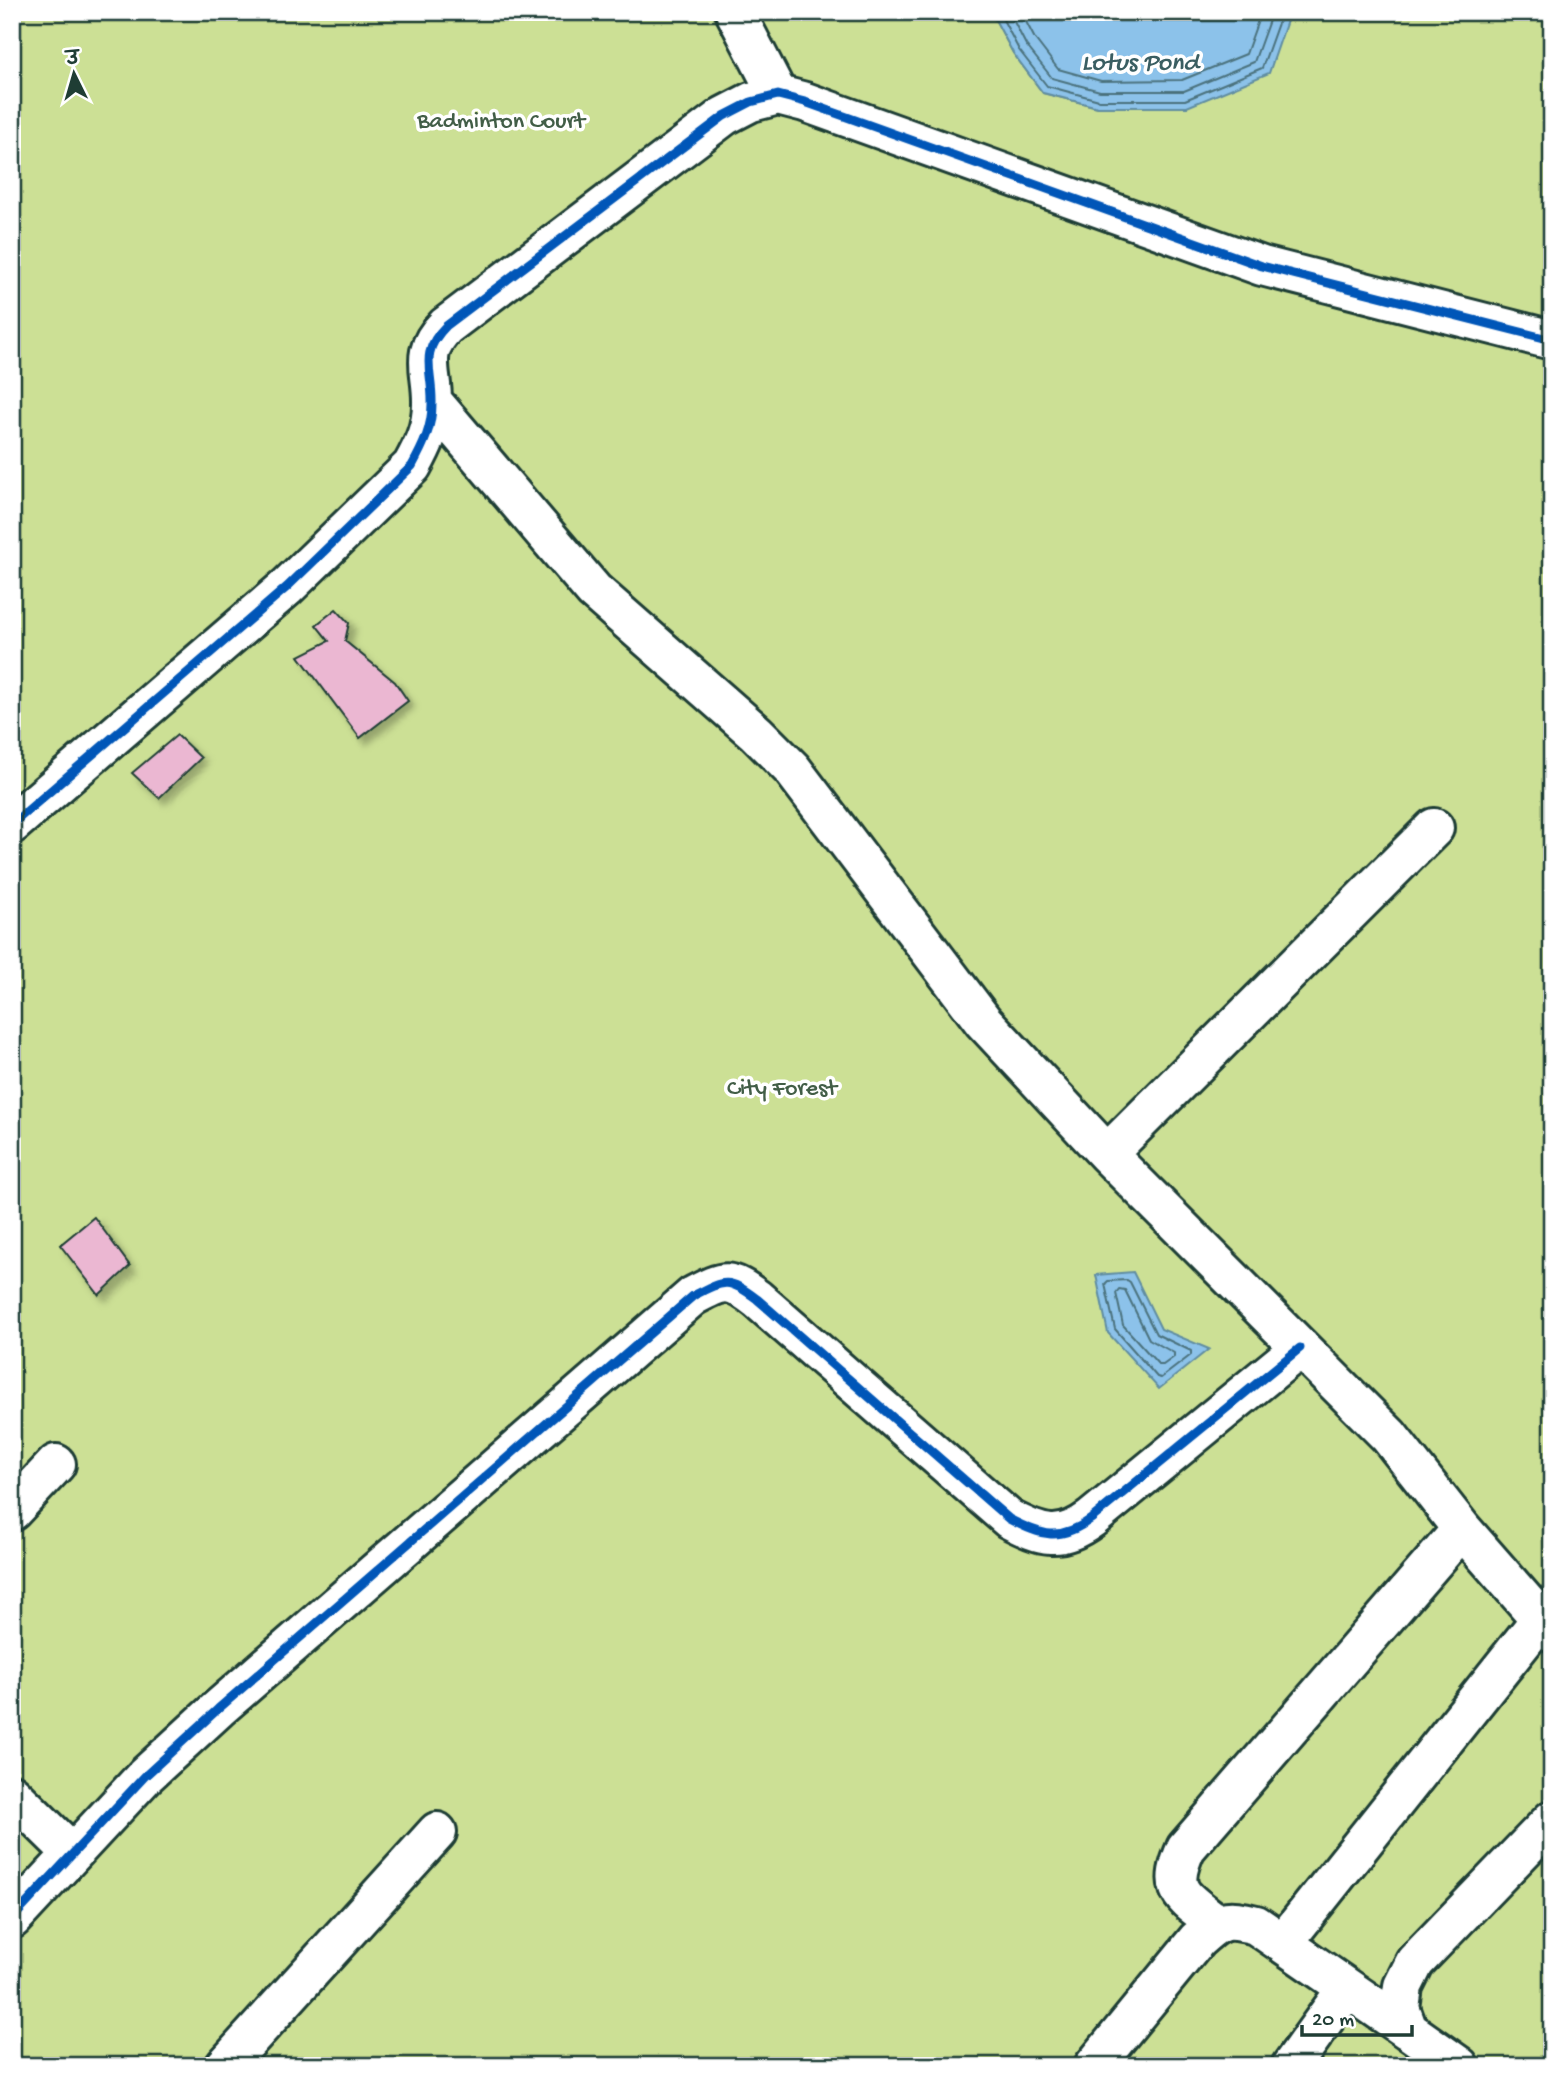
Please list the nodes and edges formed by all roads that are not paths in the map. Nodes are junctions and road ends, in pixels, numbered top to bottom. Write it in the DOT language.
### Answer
graph roads {
  1 [pos="735,12"];
  2 [pos="778,95"];
  3 [pos="1552,340"];
  4 [pos="433,402"];
  5 [pos="12,824"];
  6 [pos="1434,828"];
  7 [pos="1107,1154"];
  8 [pos="1300,1348"];
  9 [pos="56,1464"];
  10 [pos="12,1511"];
  11 [pos="1462,1529"];
  12 [pos="1546,1626"];
  13 [pos="12,1794"];
  14 [pos="1552,1820"];
  15 [pos="437,1832"];
  16 [pos="72,1853"];
  17 [pos="12,1919"];
  18 [pos="1216,1923"];
  19 [pos="1283,1943"];
  20 [pos="1347,1988"];
  21 [pos="1408,2030"];
  22 [pos="225,2066"];
  23 [pos="1094,2066"];
  24 [pos="1291,2066"];
  25 [pos="1459,2066"];
  1 -- 2 [label="street"];
  2 -- 3 [label="street"];
  2 -- 4 [label="street"];
  4 -- 5 [label="street"];
  4 -- 7 [label="street"];
  6 -- 7 [label="street"];
  7 -- 8 [label="street"];
  8 -- 11 [label="street"];
  8 -- 16 [label="street"];
  9 -- 10 [label="street"];
  11 -- 12 [label="street"];
  11 -- 18 [label="street"];
  12 -- 19 [label="street"];
  13 -- 16 [label="street"];
  14 -- 21 [label="street"];
  15 -- 22 [label="street"];
  16 -- 17 [label="street"];
  18 -- 19 [label="street"];
  18 -- 23 [label="street"];
  19 -- 20 [label="street"];
  20 -- 21 [label="street"];
  20 -- 24 [label="street"];
  21 -- 25 [label="street"];
}
